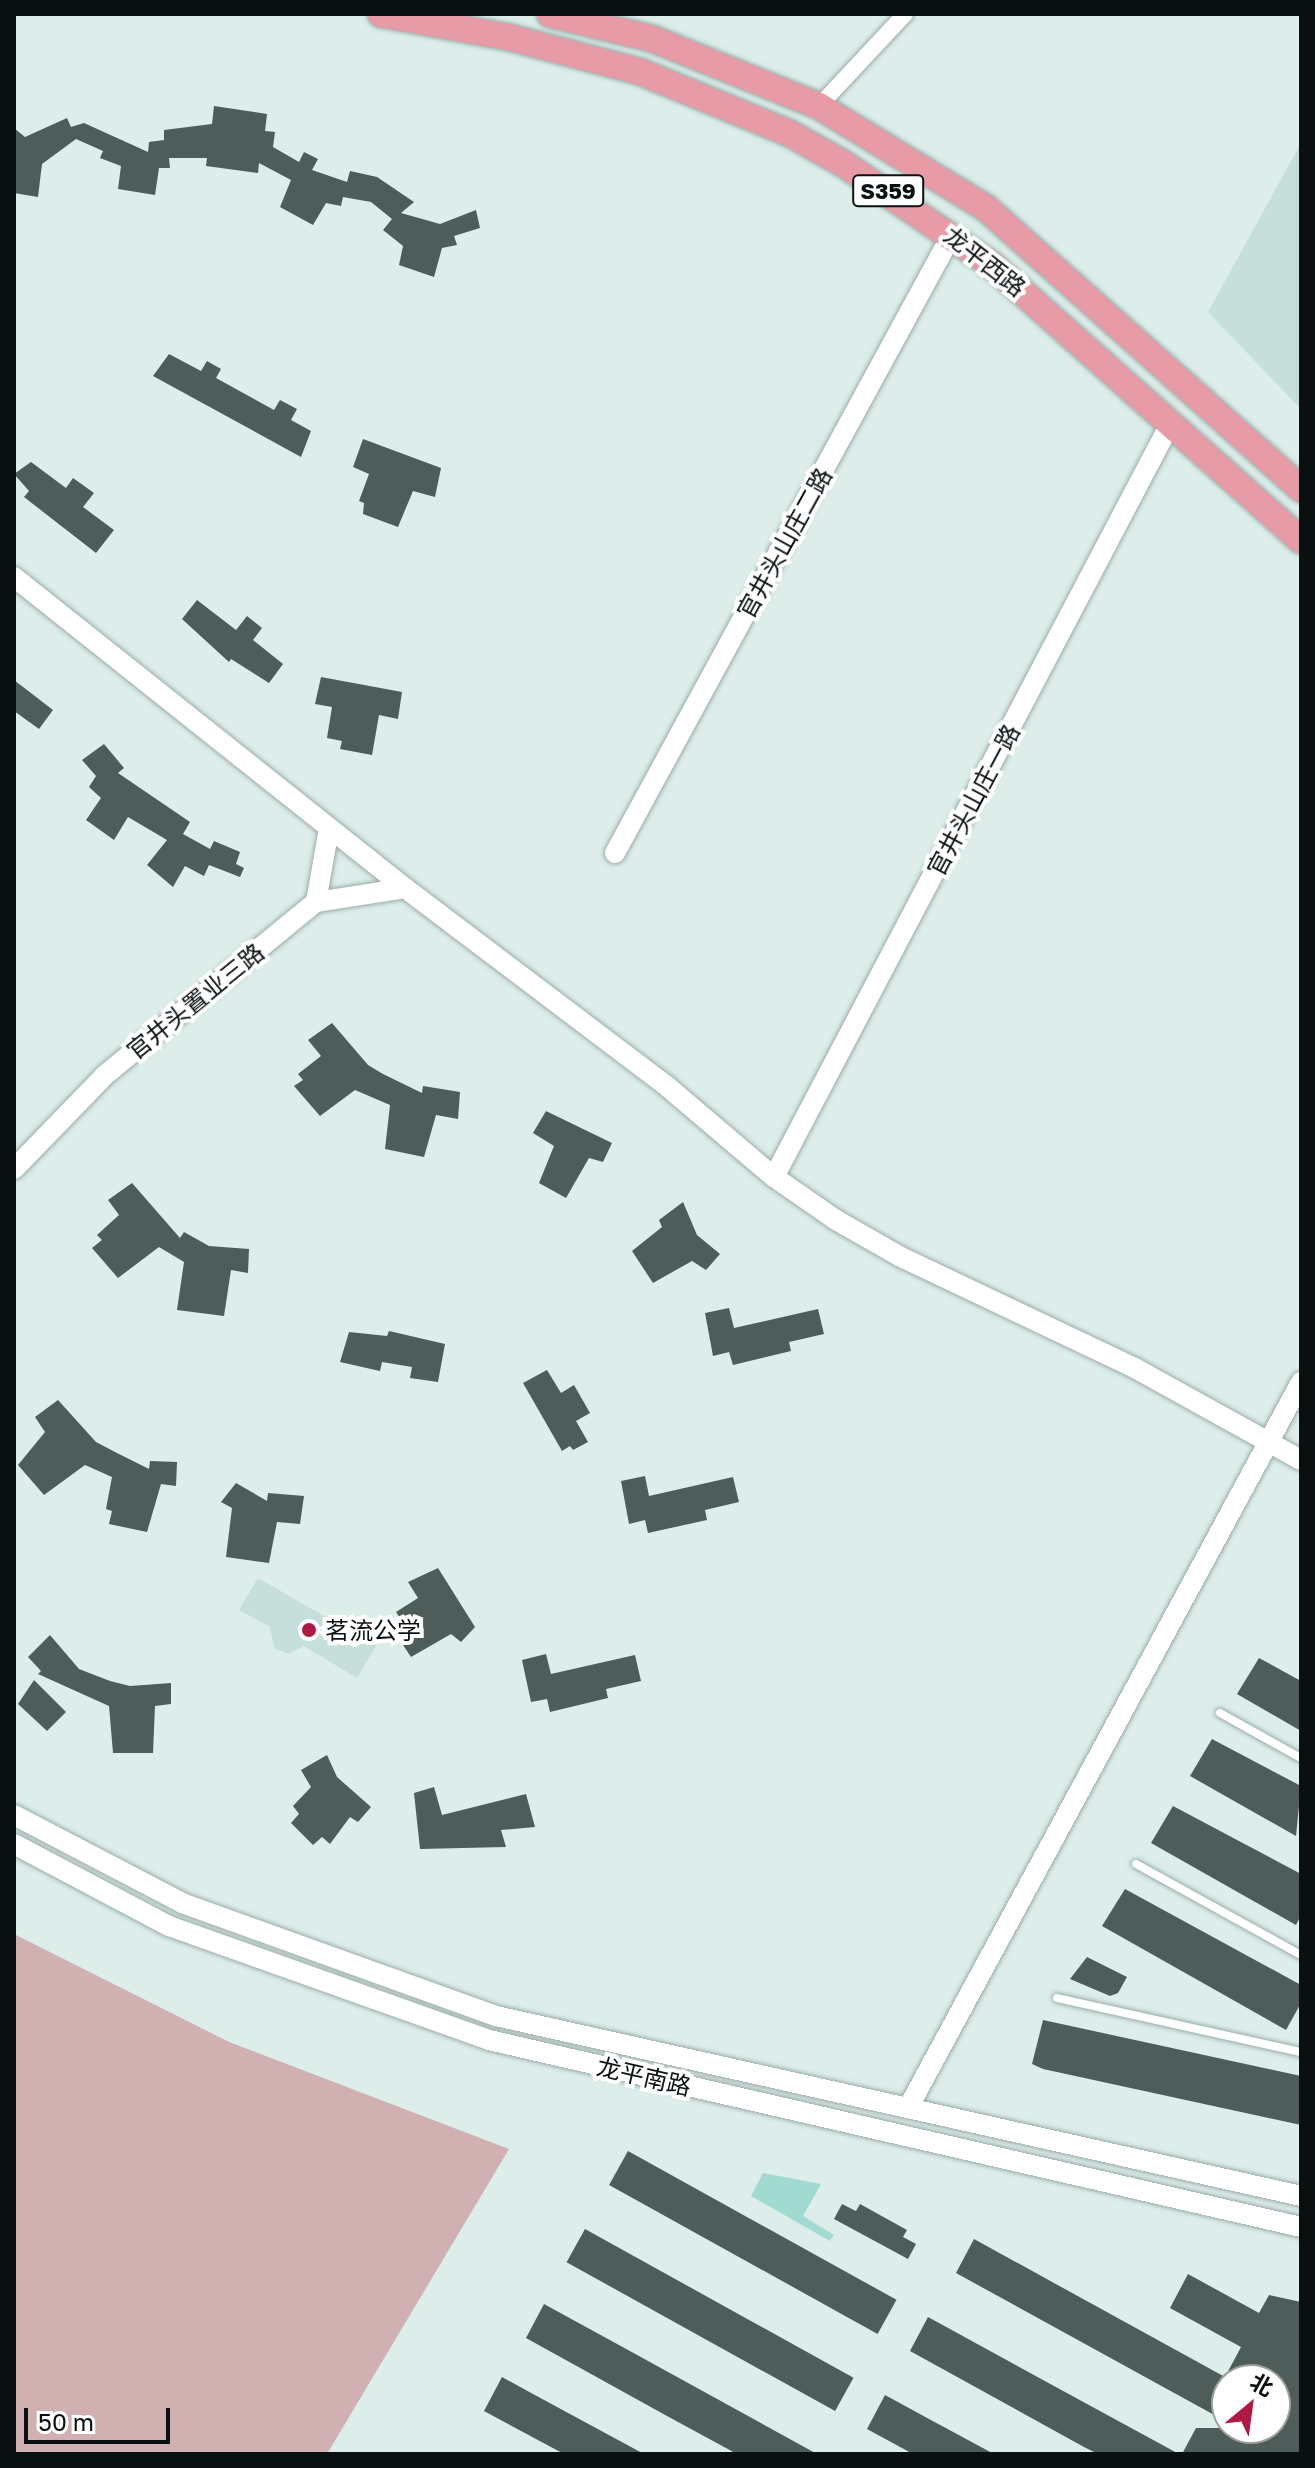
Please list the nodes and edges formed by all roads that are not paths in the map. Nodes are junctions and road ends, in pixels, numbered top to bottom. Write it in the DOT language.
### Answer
graph roads {
  1 [pos="381,14"];
  2 [pos="550,14"];
  3 [pos="905,14"];
  4 [pos="819,106"];
  5 [pos="952,234"];
  6 [pos="1171,422"];
  7 [pos="1301,489"];
  8 [pos="1301,540"];
  9 [pos="14,577"];
  10 [pos="329,828"];
  11 [pos="615,853"];
  12 [pos="405,888"];
  13 [pos="316,902"];
  14 [pos="14,1169"];
  15 [pos="774,1177"];
  16 [pos="1301,1382"];
  17 [pos="1269,1442"];
  18 [pos="1301,1460"];
  19 [pos="1220,1713"];
  20 [pos="1301,1758"];
  21 [pos="14,1815"];
  22 [pos="14,1844"];
  23 [pos="1136,1864"];
  24 [pos="1301,1955"];
  25 [pos="1057,1998"];
  26 [pos="1300,2050"];
  27 [pos="908,2108"];
  28 [pos="1301,2196"];
  29 [pos="1301,2227"];
  1 -- 5 [label="main road, 龙平西路 / S359"];
  2 -- 4 [label="main road, 龙平西路 / S359"];
  3 -- 4 [label="street"];
  4 -- 7 [label="main road, 龙平西路 / S359"];
  5 -- 6 [label="main road, 龙平西路 / S359"];
  5 -- 11 [label="street, 官井头山庄二路"];
  6 -- 8 [label="main road, 龙平西路 / S359"];
  6 -- 15 [label="street, 官井头山庄一路"];
  9 -- 10 [label="street"];
  10 -- 12 [label="street"];
  10 -- 13 [label="street"];
  12 -- 13 [label="street"];
  12 -- 15 [label="street"];
  13 -- 14 [label="street, 官井头置业三路"];
  15 -- 17 [label="street"];
  16 -- 17 [label="street"];
  17 -- 18 [label="street"];
  17 -- 27 [label="street"];
  19 -- 20 [label="lane"];
  21 -- 27 [label="street, 龙平南路"];
  22 -- 29 [label="street, 龙平南路"];
  23 -- 24 [label="lane"];
  25 -- 26 [label="lane"];
  27 -- 28 [label="street, 龙平南路"];
}
